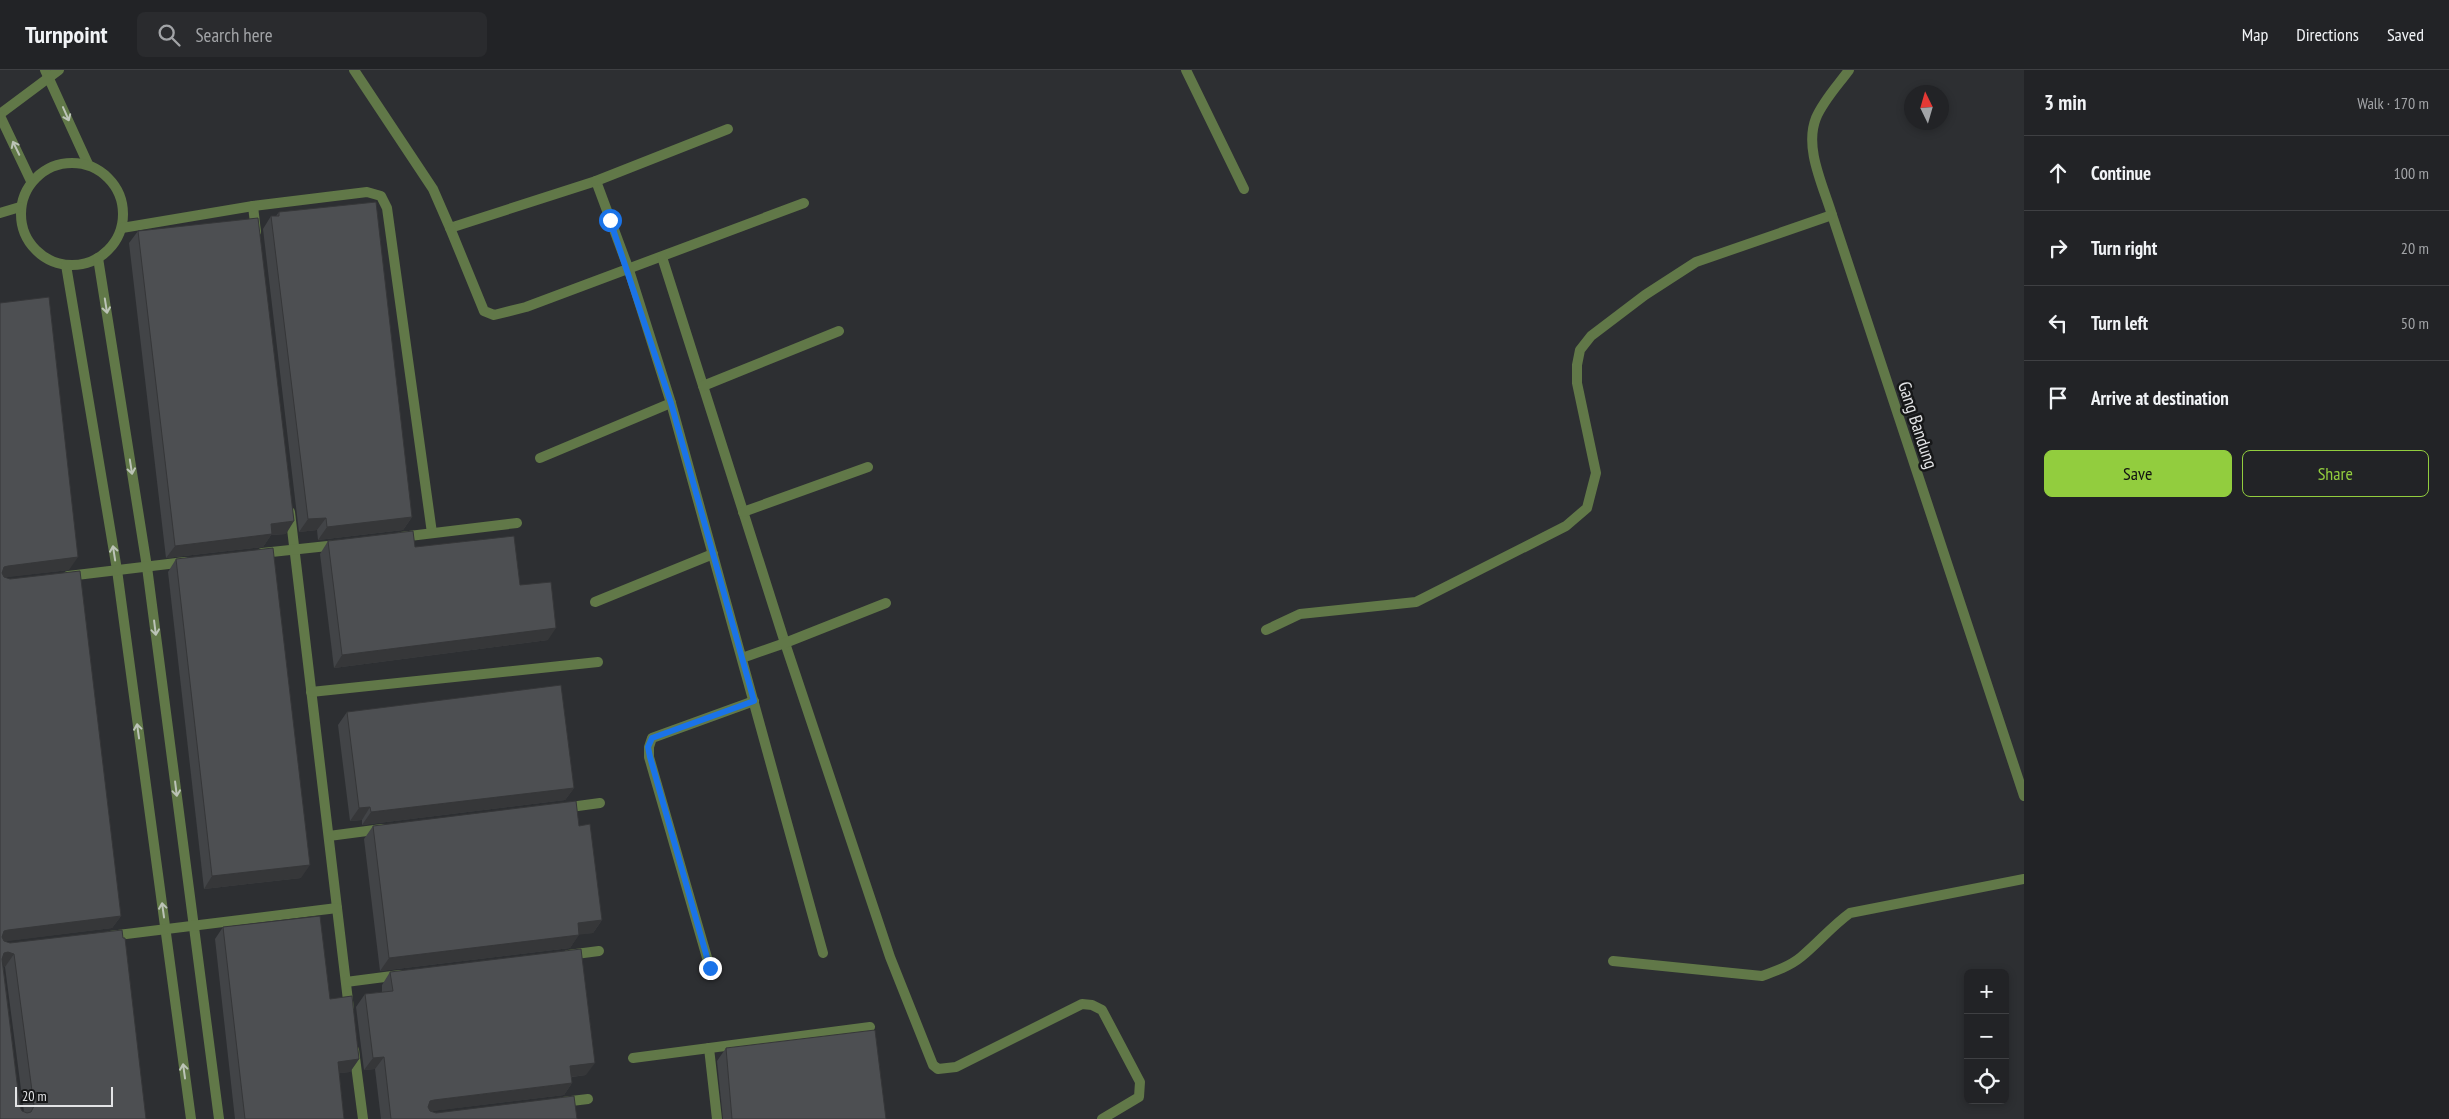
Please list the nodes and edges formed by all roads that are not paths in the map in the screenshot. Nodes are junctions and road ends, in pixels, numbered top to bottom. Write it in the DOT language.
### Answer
graph roads {
  1 [pos="59,70"];
  2 [pos="354,70"];
  3 [pos="1186,70"];
  4 [pos="1849,70"];
  5 [pos="48,74"];
  6 [pos="0,115"];
  7 [pos="728,129"];
  8 [pos="88,164"];
  9 [pos="31,181"];
  10 [pos="596,181"];
  11 [pos="1244,189"];
  12 [pos="804,204"];
  13 [pos="253,206"];
  14 [pos="20,207"];
  15 [pos="0,213"];
  16 [pos="1832,215"];
  17 [pos="122,228"];
  18 [pos="450,228"];
  19 [pos="258,246"];
  20 [pos="662,257"];
  21 [pos="98,258"];
  22 [pos="66,265"];
  23 [pos="629,270"];
  24 [pos="839,331"];
  25 [pos="703,386"];
  26 [pos="671,403"];
  27 [pos="540,458"];
  28 [pos="868,467"];
  29 [pos="288,500"];
  30 [pos="743,512"];
  31 [pos="517,523"];
  32 [pos="432,533"];
  33 [pos="393,538"];
  34 [pos="344,544"];
  35 [pos="294,550"];
  36 [pos="255,554"];
  37 [pos="712,554"];
  38 [pos="196,561"];
  39 [pos="147,567"];
  40 [pos="117,570"];
  41 [pos="58,578"];
  42 [pos="596,602"];
  43 [pos="886,603"];
  44 [pos="1266,630"];
  45 [pos="785,643"];
  46 [pos="742,658"];
  47 [pos="598,662"];
  48 [pos="311,692"];
  49 [pos="754,701"];
  50 [pos="2024,796"];
  51 [pos="600,803"];
  52 [pos="551,809"];
  53 [pos="396,828"];
  54 [pos="329,836"];
  55 [pos="2024,879"];
  56 [pos="337,908"];
  57 [pos="194,926"];
  58 [pos="165,929"];
  59 [pos="97,937"];
  60 [pos="599,951"];
  61 [pos="823,953"];
  62 [pos="561,956"];
  63 [pos="1613,961"];
  64 [pos="710,968"];
  65 [pos="406,974"];
  66 [pos="346,982"];
  67 [pos="351,1021"];
  68 [pos="870,1027"];
  69 [pos="353,1040"];
  70 [pos="709,1048"];
  71 [pos="633,1058"];
  72 [pos="588,1099"];
  73 [pos="550,1104"];
  74 [pos="191,1119"];
  75 [pos="219,1119"];
  76 [pos="362,1119"];
  77 [pos="717,1119"];
  78 [pos="1102,1119"];
  1 -- 5 [label="street"];
  2 -- 18 [label="street"];
  3 -- 11 [label="street"];
  4 -- 16 [label="street, Gang Bandung"];
  5 -- 6 [label="street"];
  5 -- 8 [label="street, one-way"];
  9 -- 6 [label="street, one-way"];
  7 -- 10 [label="street"];
  8 -- 9 [label="street"];
  8 -- 17 [label="street"];
  9 -- 14 [label="street"];
  10 -- 18 [label="street"];
  10 -- 23 [label="street"];
  12 -- 20 [label="street"];
  13 -- 17 [label="street"];
  13 -- 19 [label="street"];
  13 -- 32 [label="street"];
  14 -- 15 [label="street"];
  14 -- 22 [label="street"];
  16 -- 44 [label="street"];
  16 -- 50 [label="street, Gang Bandung"];
  17 -- 21 [label="street"];
  18 -- 23 [label="street"];
  20 -- 23 [label="street"];
  20 -- 25 [label="street"];
  21 -- 22 [label="street"];
  21 -- 39 [label="street, one-way"];
  40 -- 22 [label="street, one-way"];
  23 -- 26 [label="street"];
  24 -- 25 [label="street"];
  25 -- 30 [label="street"];
  26 -- 27 [label="street"];
  26 -- 37 [label="street"];
  28 -- 30 [label="street"];
  29 -- 35 [label="street"];
  30 -- 45 [label="street"];
  31 -- 32 [label="street"];
  32 -- 33 [label="street"];
  34 -- 35 [label="street"];
  35 -- 36 [label="street"];
  35 -- 48 [label="street"];
  37 -- 42 [label="street"];
  37 -- 46 [label="street"];
  38 -- 39 [label="street"];
  39 -- 40 [label="street"];
  39 -- 57 [label="street, one-way"];
  40 -- 41 [label="street"];
  58 -- 40 [label="street, one-way"];
  43 -- 45 [label="street"];
  45 -- 46 [label="street"];
  45 -- 78 [label="street"];
  46 -- 49 [label="street"];
  47 -- 48 [label="street"];
  48 -- 54 [label="street"];
  49 -- 61 [label="street"];
  49 -- 64 [label="street"];
  51 -- 52 [label="street"];
  53 -- 54 [label="street"];
  54 -- 56 [label="street"];
  55 -- 63 [label="street"];
  56 -- 57 [label="street"];
  56 -- 66 [label="street"];
  57 -- 58 [label="street"];
  57 -- 75 [label="street"];
  58 -- 59 [label="street"];
  74 -- 58 [label="street, one-way"];
  60 -- 62 [label="street"];
  65 -- 66 [label="street"];
  66 -- 67 [label="street"];
  68 -- 70 [label="street"];
  69 -- 76 [label="street"];
  70 -- 71 [label="street"];
  70 -- 77 [label="street"];
  72 -- 73 [label="street"];
}
